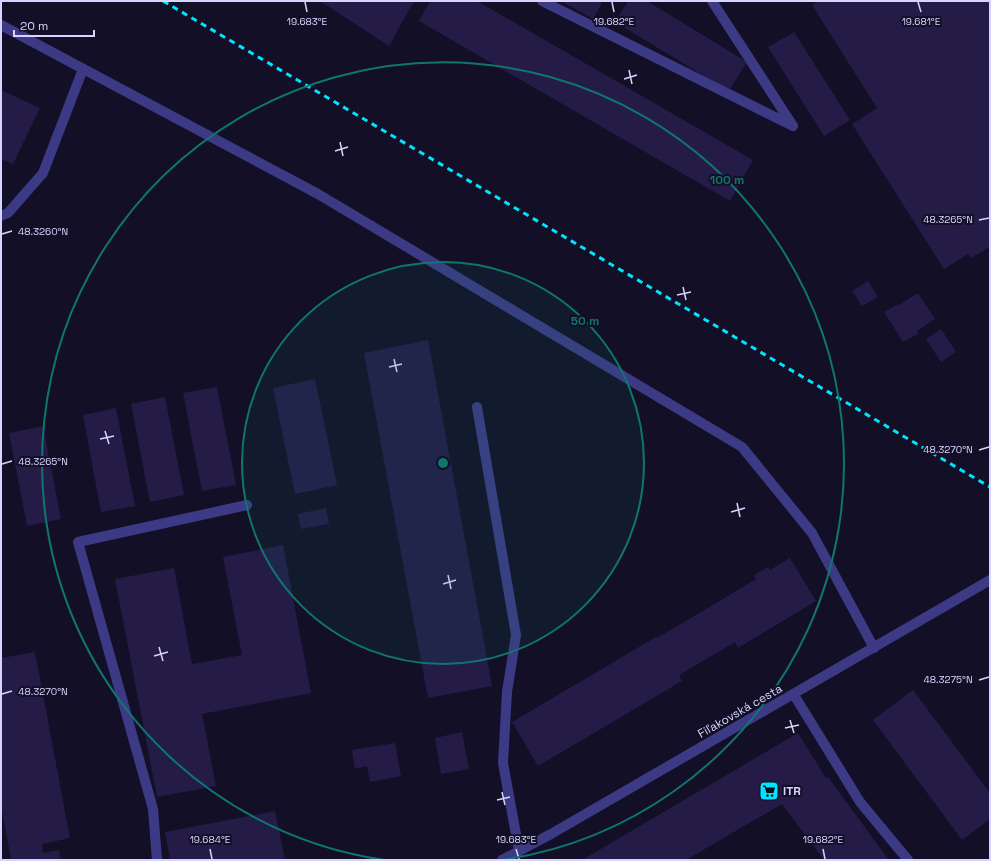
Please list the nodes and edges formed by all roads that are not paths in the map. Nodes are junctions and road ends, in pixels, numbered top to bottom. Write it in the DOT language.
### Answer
graph roads {
  1 [pos="542,1"];
  2 [pos="712,1"];
  3 [pos="1,25"];
  4 [pos="84,69"];
  5 [pos="1,216"];
  6 [pos="477,407"];
  7 [pos="247,505"];
  8 [pos="990,580"];
  9 [pos="874,648"];
  10 [pos="794,695"];
  11 [pos="519,851"];
  12 [pos="157,860"];
  13 [pos="502,860"];
  14 [pos="908,860"];
  1 -- 2 [label="street"];
  3 -- 4 [label="street"];
  4 -- 5 [label="street"];
  4 -- 9 [label="street"];
  6 -- 11 [label="street"];
  7 -- 12 [label="street"];
  8 -- 9 [label="street, Fiľakovská cesta"];
  9 -- 10 [label="street, Fiľakovská cesta"];
  10 -- 11 [label="street, Fiľakovská cesta"];
  10 -- 14 [label="street"];
  11 -- 13 [label="street, Fiľakovská cesta"];
}
